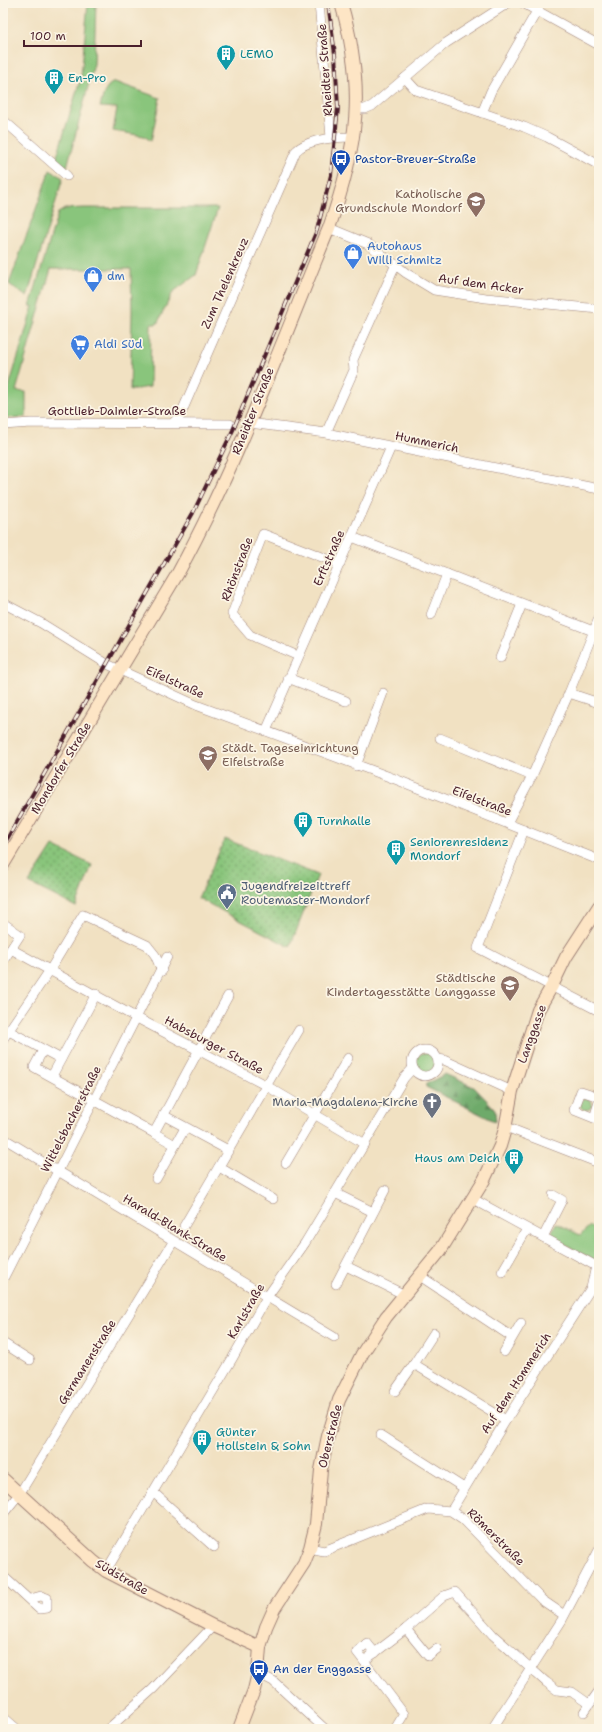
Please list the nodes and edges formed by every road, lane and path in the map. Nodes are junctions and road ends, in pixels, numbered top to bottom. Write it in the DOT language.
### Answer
graph roads {
  1 [pos="319,3"];
  2 [pos="341,3"];
  3 [pos="508,3"];
  4 [pos="523,3"];
  5 [pos="537,11"];
  6 [pos="599,45"];
  7 [pos="405,78"];
  8 [pos="356,109"];
  9 [pos="482,112"];
  10 [pos="3,120"];
  11 [pos="331,137"];
  12 [pos="354,137"];
  13 [pos="599,165"];
  14 [pos="67,176"];
  15 [pos="329,228"];
  16 [pos="396,264"];
  17 [pos="599,309"];
  18 [pos="173,423"];
  19 [pos="249,423"];
  20 [pos="230,424"];
  21 [pos="3,425"];
  22 [pos="326,434"];
  23 [pos="391,447"];
  24 [pos="599,489"];
  25 [pos="352,537"];
  26 [pos="340,564"];
  27 [pos="447,574"];
  28 [pos="3,603"];
  29 [pos="522,604"];
  30 [pos="431,615"];
  31 [pos="599,618"];
  32 [pos="593,631"];
  33 [pos="298,656"];
  34 [pos="500,658"];
  35 [pos="119,670"];
  36 [pos="288,678"];
  37 [pos="383,693"];
  38 [pos="569,693"];
  39 [pos="346,701"];
  40 [pos="599,703"];
  41 [pos="266,731"];
  42 [pos="440,738"];
  43 [pos="356,766"];
  44 [pos="532,776"];
  45 [pos="507,823"];
  46 [pos="524,830"];
  47 [pos="599,860"];
  48 [pos="3,865"];
  49 [pos="599,906"];
  50 [pos="3,923"];
  51 [pos="11,949"];
  52 [pos="167,957"];
  53 [pos="3,961"];
  54 [pos="50,970"];
  55 [pos="162,971"];
  56 [pos="552,986"];
  57 [pos="96,994"];
  58 [pos="228,996"];
  59 [pos="599,1011"];
  60 [pos="137,1018"];
  61 [pos="299,1030"];
  62 [pos="9,1031"];
  63 [pos="3,1039"];
  64 [pos="43,1050"];
  65 [pos="199,1050"];
  66 [pos="348,1058"];
  67 [pos="61,1059"];
  68 [pos="438,1059"];
  69 [pos="413,1068"];
  70 [pos="52,1076"];
  71 [pos="265,1086"];
  72 [pos="512,1091"];
  73 [pos="599,1097"];
  74 [pos="94,1100"];
  75 [pos="599,1102"];
  76 [pos="315,1113"];
  77 [pos="163,1115"];
  78 [pos="596,1119"];
  79 [pos="506,1127"];
  80 [pos="185,1128"];
  81 [pos="154,1133"];
  82 [pos="3,1138"];
  83 [pos="365,1144"];
  84 [pos="175,1145"];
  85 [pos="228,1150"];
  86 [pos="286,1163"];
  87 [pos="599,1163"];
  88 [pos="219,1167"];
  89 [pos="58,1171"];
  90 [pos="156,1179"];
  91 [pos="385,1190"];
  92 [pos="335,1193"];
  93 [pos="553,1195"];
  94 [pos="272,1199"];
  95 [pos="474,1199"];
  96 [pos="373,1212"];
  97 [pos="184,1226"];
  98 [pos="527,1229"];
  99 [pos="543,1237"];
  100 [pos="174,1242"];
  101 [pos="346,1266"];
  102 [pos="502,1272"];
  103 [pos="420,1276"];
  104 [pos="3,1280"];
  105 [pos="336,1284"];
  106 [pos="405,1295"];
  107 [pos="267,1297"];
  108 [pos="521,1323"];
  109 [pos="434,1333"];
  110 [pos="512,1337"];
  111 [pos="334,1338"];
  112 [pos="3,1343"];
  113 [pos="504,1352"];
  114 [pos="30,1360"];
  115 [pos="414,1364"];
  116 [pos="395,1392"];
  117 [pos="506,1420"];
  118 [pos="381,1435"];
  119 [pos="3,1479"];
  120 [pos="464,1488"];
  121 [pos="154,1492"];
  122 [pos="20,1493"];
  123 [pos="451,1511"];
  124 [pos="3,1514"];
  125 [pos="214,1547"];
  126 [pos="310,1548"];
  127 [pos="599,1550"];
  128 [pos="106,1571"];
  129 [pos="3,1576"];
  130 [pos="30,1599"];
  131 [pos="564,1615"];
  132 [pos="213,1626"];
  133 [pos="406,1629"];
  134 [pos="260,1647"];
  135 [pos="437,1649"];
  136 [pos="531,1669"];
  137 [pos="258,1673"];
  138 [pos="599,1691"];
  139 [pos="3,1717"];
  140 [pos="17,1729"];
  141 [pos="108,1729"];
  142 [pos="238,1729"];
  143 [pos="325,1729"];
  144 [pos="395,1729"];
  145 [pos="492,1729"];
  1 -- 11 [label="street, Rheidter Straße"];
  2 -- 8 [label="street, Rheidter Straße"];
  3 -- 7 [label="street"];
  4 -- 5 [label="street"];
  5 -- 6 [label="street"];
  5 -- 9 [label="street"];
  7 -- 8 [label="street"];
  7 -- 9 [label="street"];
  8 -- 12 [label="street, Rheidter Straße"];
  9 -- 13 [label="street"];
  10 -- 14 [label="street"];
  11 -- 12 [label="street"];
  11 -- 18 [label="street, Zum Thelenkreuz"];
  12 -- 15 [label="street, Rheidter Straße"];
  15 -- 16 [label="street, Auf dem Acker"];
  15 -- 19 [label="street, Rheidter Straße"];
  16 -- 17 [label="street, Auf dem Acker"];
  16 -- 22 [label="street"];
  18 -- 20 [label="street, Gottlieb-Daimler-Straße"];
  18 -- 21 [label="street, Gottlieb-Daimler-Straße"];
  19 -- 22 [label="street, Hummerich"];
  19 -- 35 [label="street, Rheidter Straße"];
  22 -- 23 [label="street, Hummerich"];
  23 -- 24 [label="street, Hummerich"];
  23 -- 25 [label="street, Erftstraße"];
  25 -- 26 [label="street, Erftstraße"];
  25 -- 27 [label="street"];
  26 -- 33 [label="street, Erftstraße"];
  26 -- 33 [label="street, Rhönstraße"];
  27 -- 29 [label="street"];
  27 -- 30 [label="street"];
  28 -- 35 [label="street, Eifelstraße"];
  29 -- 32 [label="street"];
  29 -- 34 [label="street"];
  31 -- 32 [label="street"];
  32 -- 38 [label="street"];
  33 -- 36 [label="street, Erftstraße"];
  35 -- 41 [label="street, Eifelstraße"];
  35 -- 48 [label="street, Mondorfer Straße"];
  36 -- 39 [label="street"];
  36 -- 41 [label="street, Erftstraße"];
  37 -- 43 [label="street"];
  38 -- 40 [label="street"];
  38 -- 44 [label="street"];
  41 -- 43 [label="street, Eifelstraße"];
  42 -- 44 [label="street"];
  43 -- 45 [label="street, Eifelstraße"];
  44 -- 45 [label="street"];
  45 -- 46 [label="street, Eifelstraße"];
  46 -- 47 [label="street, Eifelstraße"];
  46 -- 56 [label="street"];
  49 -- 56 [label="street, Langgasse"];
  50 -- 51 [label="street"];
  51 -- 53 [label="street"];
  51 -- 54 [label="street, Habsburger Straße"];
  52 -- 55 [label="street, Wittelsbacherstraße"];
  54 -- 55 [label="street"];
  54 -- 57 [label="street, Habsburger Straße"];
  54 -- 62 [label="street"];
  55 -- 60 [label="street, Wittelsbacherstraße"];
  56 -- 59 [label="street"];
  56 -- 72 [label="street, Langgasse"];
  57 -- 60 [label="street, Habsburger Straße"];
  57 -- 67 [label="street"];
  58 -- 65 [label="street"];
  60 -- 65 [label="street, Habsburger Straße"];
  60 -- 74 [label="street, Wittelsbacherstraße"];
  61 -- 71 [label="street"];
  62 -- 63 [label="street"];
  62 -- 64 [label="street"];
  64 -- 67 [label="street"];
  64 -- 70 [label="street"];
  65 -- 71 [label="street, Habsburger Straße"];
  65 -- 77 [label="street"];
  66 -- 76 [label="street"];
  67 -- 70 [label="street"];
  68 -- 69 [label="street"];
  68 -- 69 [label="street, Karlstraße"];
  68 -- 72 [label="street, Karlstraße"];
  69 -- 83 [label="street, Karlstraße"];
  70 -- 74 [label="street"];
  71 -- 76 [label="street, Habsburger Straße"];
  71 -- 85 [label="street"];
  72 -- 79 [label="street, Langgasse"];
  73 -- 78 [label="street"];
  74 -- 81 [label="street"];
  74 -- 89 [label="street, Wittelsbacherstraße"];
  75 -- 78 [label="street"];
  76 -- 83 [label="street, Habsburger Straße"];
  76 -- 86 [label="street"];
  77 -- 80 [label="street"];
  77 -- 81 [label="street"];
  79 -- 87 [label="street"];
  79 -- 95 [label="street, Oberstraße"];
  80 -- 84 [label="street"];
  80 -- 85 [label="street"];
  81 -- 84 [label="street"];
  82 -- 89 [label="street, Harald-Blank-Straße"];
  83 -- 92 [label="street, Karlstraße"];
  84 -- 90 [label="street"];
  85 -- 88 [label="street"];
  88 -- 94 [label="street"];
  88 -- 97 [label="street"];
  89 -- 100 [label="street, Harald-Blank-Straße"];
  89 -- 104 [label="street, Wittelsbacherstraße"];
  91 -- 96 [label="street"];
  92 -- 96 [label="street"];
  92 -- 107 [label="street, Karlstraße"];
  93 -- 99 [label="street"];
  95 -- 98 [label="street"];
  95 -- 103 [label="street, Oberstraße"];
  96 -- 101 [label="street"];
  98 -- 99 [label="street"];
  98 -- 102 [label="street"];
  99 -- 117 [label="street, Auf dem Hommerich"];
  100 -- 107 [label="street, Harald-Blank-Straße"];
  100 -- 122 [label="street, Germanenstraße"];
  101 -- 105 [label="street"];
  101 -- 106 [label="street"];
  103 -- 106 [label="street, Oberstraße"];
  103 -- 110 [label="street"];
  106 -- 126 [label="street, Oberstraße"];
  107 -- 111 [label="street, Harald-Blank-Straße"];
  107 -- 121 [label="street, Karlstraße"];
  108 -- 110 [label="street"];
  109 -- 115 [label="street"];
  110 -- 113 [label="street"];
  112 -- 114 [label="street"];
  115 -- 116 [label="street"];
  115 -- 117 [label="street"];
  117 -- 120 [label="street, Auf dem Hommerich"];
  118 -- 120 [label="street"];
  119 -- 122 [label="street, Südstraße"];
  120 -- 123 [label="street, Auf dem Hommerich"];
  121 -- 125 [label="street"];
  121 -- 128 [label="street, Karlstraße"];
  122 -- 124 [label="street, Germanenstraße"];
  122 -- 128 [label="street, Südstraße"];
  123 -- 126 [label="street, Römerstraße"];
  123 -- 131 [label="street, Römerstraße"];
  126 -- 134 [label="street, Oberstraße"];
  127 -- 131 [label="street"];
  128 -- 132 [label="street, Südstraße"];
  129 -- 130 [label="street"];
  131 -- 136 [label="street"];
  132 -- 134 [label="street, Südstraße"];
  132 -- 141 [label="street"];
  133 -- 135 [label="street"];
  133 -- 136 [label="street"];
  133 -- 144 [label="street"];
  134 -- 137 [label="street, Oberstraße"];
  136 -- 138 [label="street"];
  136 -- 145 [label="street"];
  137 -- 142 [label="street, Oberstraße"];
  137 -- 143 [label="street"];
  139 -- 140 [label="street"];
}
